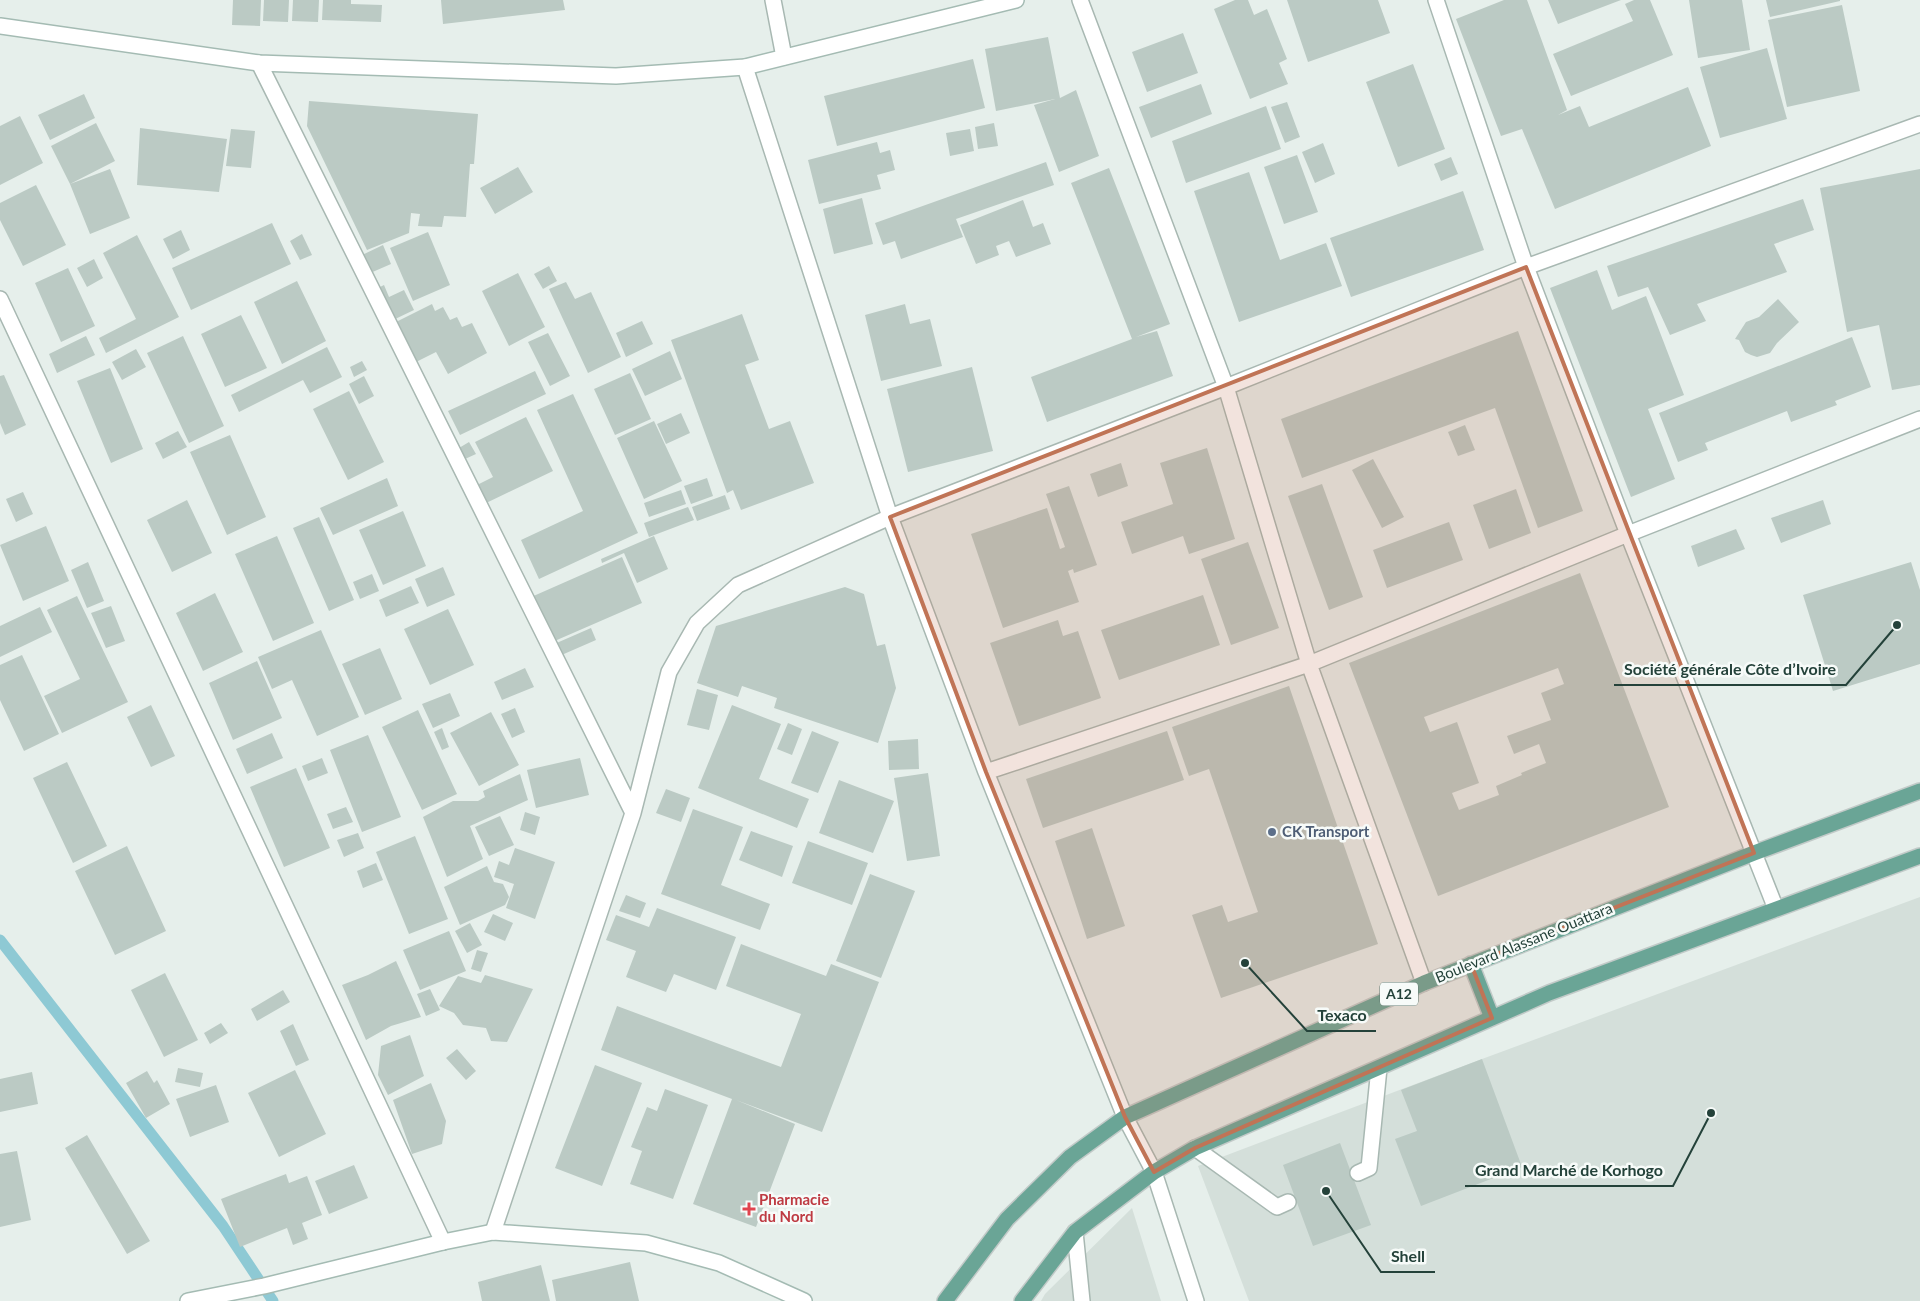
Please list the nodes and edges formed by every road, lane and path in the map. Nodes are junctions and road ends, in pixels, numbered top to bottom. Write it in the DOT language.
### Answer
graph roads {
  1 [pos="773,0"];
  2 [pos="1016,0"];
  3 [pos="1080,0"];
  4 [pos="1436,0"];
  5 [pos="0,26"];
  6 [pos="784,57"];
  7 [pos="259,63"];
  8 [pos="745,67"];
  9 [pos="1920,124"];
  10 [pos="1526,267"];
  11 [pos="0,299"];
  12 [pos="1226,386"];
  13 [pos="1920,419"];
  14 [pos="890,517"];
  15 [pos="1628,534"];
  16 [pos="1309,664"];
  17 [pos="986,772"];
  18 [pos="1920,791"];
  19 [pos="633,813"];
  20 [pos="1754,853"];
  21 [pos="1920,856"];
  22 [pos="1776,909"];
  23 [pos="1471,964"];
  24 [pos="1424,983"];
  25 [pos="1492,1018"];
  26 [pos="1379,1068"];
  27 [pos="1125,1116"];
  28 [pos="1195,1148"];
  29 [pos="1154,1172"];
  30 [pos="1358,1173"];
  31 [pos="1288,1202"];
  32 [pos="494,1232"];
  33 [pos="1075,1232"];
  34 [pos="443,1242"];
  35 [pos="188,1301"];
  36 [pos="804,1301"];
  37 [pos="945,1301"];
  38 [pos="1022,1301"];
  39 [pos="1082,1301"];
  40 [pos="1196,1301"];
  1 -- 6 [label="street"];
  2 -- 6 [label="street"];
  3 -- 12 [label="street"];
  4 -- 10 [label="street"];
  5 -- 7 [label="street"];
  6 -- 8 [label="street"];
  7 -- 8 [label="street"];
  7 -- 19 [label="street"];
  8 -- 14 [label="street"];
  9 -- 10 [label="street"];
  10 -- 12 [label="street"];
  10 -- 15 [label="street"];
  11 -- 34 [label="street"];
  12 -- 14 [label="street"];
  12 -- 16 [label="street"];
  13 -- 15 [label="street"];
  14 -- 17 [label="street"];
  14 -- 19 [label="street"];
  15 -- 16 [label="street"];
  15 -- 20 [label="street"];
  16 -- 17 [label="street"];
  16 -- 24 [label="street"];
  17 -- 27 [label="street"];
  18 -- 20 [label="main road, Boulevard Alassane Ouattara / A12"];
  19 -- 32 [label="street"];
  20 -- 22 [label="street"];
  20 -- 23 [label="main road, Boulevard Alassane Ouattara / A12"];
  21 -- 22 [label="main road"];
  22 -- 25 [label="main road"];
  23 -- 24 [label="main road, Boulevard Alassane Ouattara / A12"];
  23 -- 25 [label="main road"];
  24 -- 27 [label="main road, Boulevard Alassane Ouattara / A12"];
  25 -- 26 [label="main road"];
  26 -- 28 [label="main road"];
  26 -- 30 [label="street"];
  27 -- 29 [label="street"];
  27 -- 37 [label="main road, Boulevard Alassane Ouattara / A12"];
  28 -- 29 [label="main road"];
  28 -- 31 [label="street"];
  29 -- 33 [label="main road"];
  29 -- 40 [label="street"];
  32 -- 34 [label="street"];
  32 -- 36 [label="street"];
  33 -- 38 [label="main road"];
  33 -- 39 [label="street"];
  34 -- 35 [label="street"];
}
